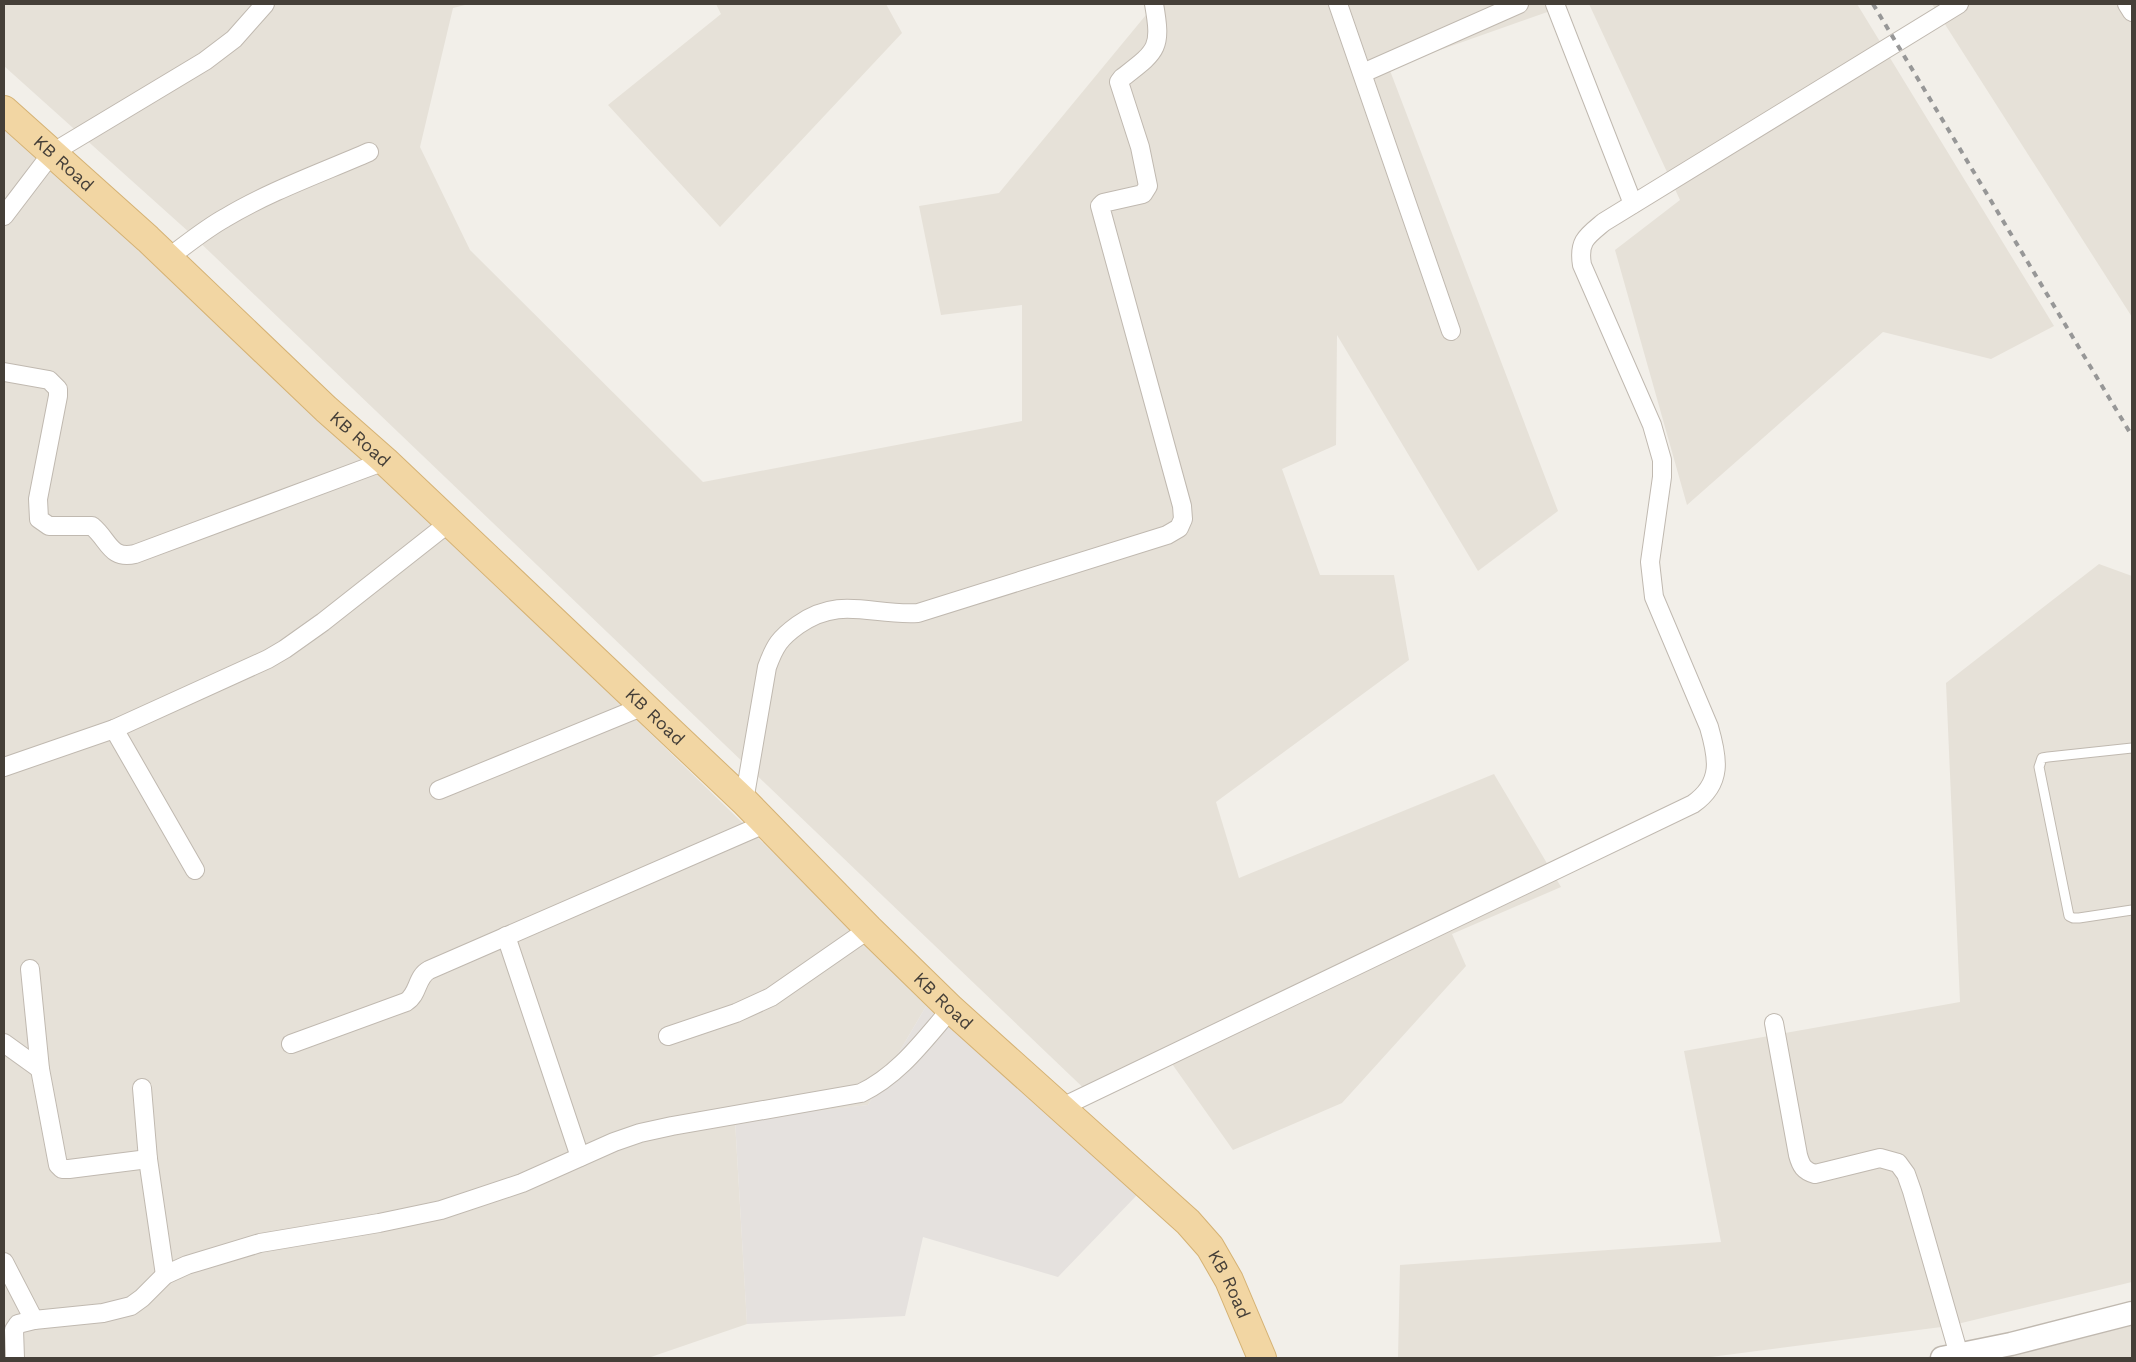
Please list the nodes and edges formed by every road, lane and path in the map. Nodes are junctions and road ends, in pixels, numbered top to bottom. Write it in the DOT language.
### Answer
graph roads {
  1 [pos="265,4"];
  2 [pos="1154,4"];
  3 [pos="1338,4"];
  4 [pos="1519,4"];
  5 [pos="1555,4"];
  6 [pos="1959,4"];
  7 [pos="2127,4"];
  8 [pos="2132,12"];
  9 [pos="1362,73"];
  10 [pos="4,110"];
  11 [pos="369,152"];
  12 [pos="52,153"];
  13 [pos="1633,204"];
  14 [pos="4,216"];
  15 [pos="168,258"];
  16 [pos="1451,331"];
  17 [pos="4,372"];
  18 [pos="385,461"];
  19 [pos="450,522"];
  20 [pos="644,706"];
  21 [pos="114,729"];
  22 [pos="2132,748"];
  23 [pos="4,767"];
  24 [pos="440,790"];
  25 [pos="744,801"];
  26 [pos="767,823"];
  27 [pos="196,870"];
  28 [pos="2132,910"];
  29 [pos="869,929"];
  30 [pos="506,936"];
  31 [pos="30,969"];
  32 [pos="951,1009"];
  33 [pos="1774,1023"];
  34 [pos="668,1036"];
  35 [pos="4,1043"];
  36 [pos="291,1044"];
  37 [pos="40,1069"];
  38 [pos="142,1088"];
  39 [pos="1060,1108"];
  40 [pos="580,1157"];
  41 [pos="148,1159"];
  42 [pos="4,1262"];
  43 [pos="165,1275"];
  44 [pos="2132,1313"];
  45 [pos="34,1320"];
  46 [pos="1950,1356"];
  47 [pos="15,1358"];
  48 [pos="1262,1358"];
  1 -- 12 [label="street"];
  2 -- 25 [label="street"];
  3 -- 9 [label="street"];
  4 -- 9 [label="street"];
  5 -- 13 [label="street"];
  6 -- 13 [label="street"];
  7 -- 8 [label="street"];
  9 -- 16 [label="street"];
  10 -- 12 [label="main road, KB Road"];
  11 -- 15 [label="street"];
  12 -- 14 [label="street"];
  12 -- 15 [label="main road, KB Road"];
  13 -- 39 [label="street"];
  15 -- 18 [label="main road, KB Road"];
  17 -- 18 [label="street"];
  18 -- 19 [label="main road, KB Road"];
  19 -- 20 [label="main road, KB Road"];
  19 -- 21 [label="street"];
  20 -- 24 [label="street"];
  20 -- 25 [label="main road, KB Road"];
  21 -- 23 [label="street"];
  21 -- 27 [label="street"];
  22 -- 28 [label="lane"];
  25 -- 26 [label="main road, KB Road"];
  26 -- 29 [label="main road, KB Road"];
  26 -- 30 [label="street"];
  29 -- 32 [label="main road, KB Road"];
  29 -- 34 [label="street"];
  30 -- 36 [label="street"];
  30 -- 40 [label="street"];
  31 -- 37 [label="street"];
  32 -- 39 [label="main road, KB Road"];
  32 -- 40 [label="street"];
  33 -- 46 [label="street"];
  35 -- 37 [label="street"];
  37 -- 41 [label="street"];
  38 -- 41 [label="street"];
  39 -- 48 [label="main road, KB Road"];
  40 -- 43 [label="street"];
  41 -- 43 [label="street"];
  42 -- 45 [label="street"];
  43 -- 45 [label="street"];
  44 -- 46 [label="street"];
  45 -- 47 [label="street"];
}
